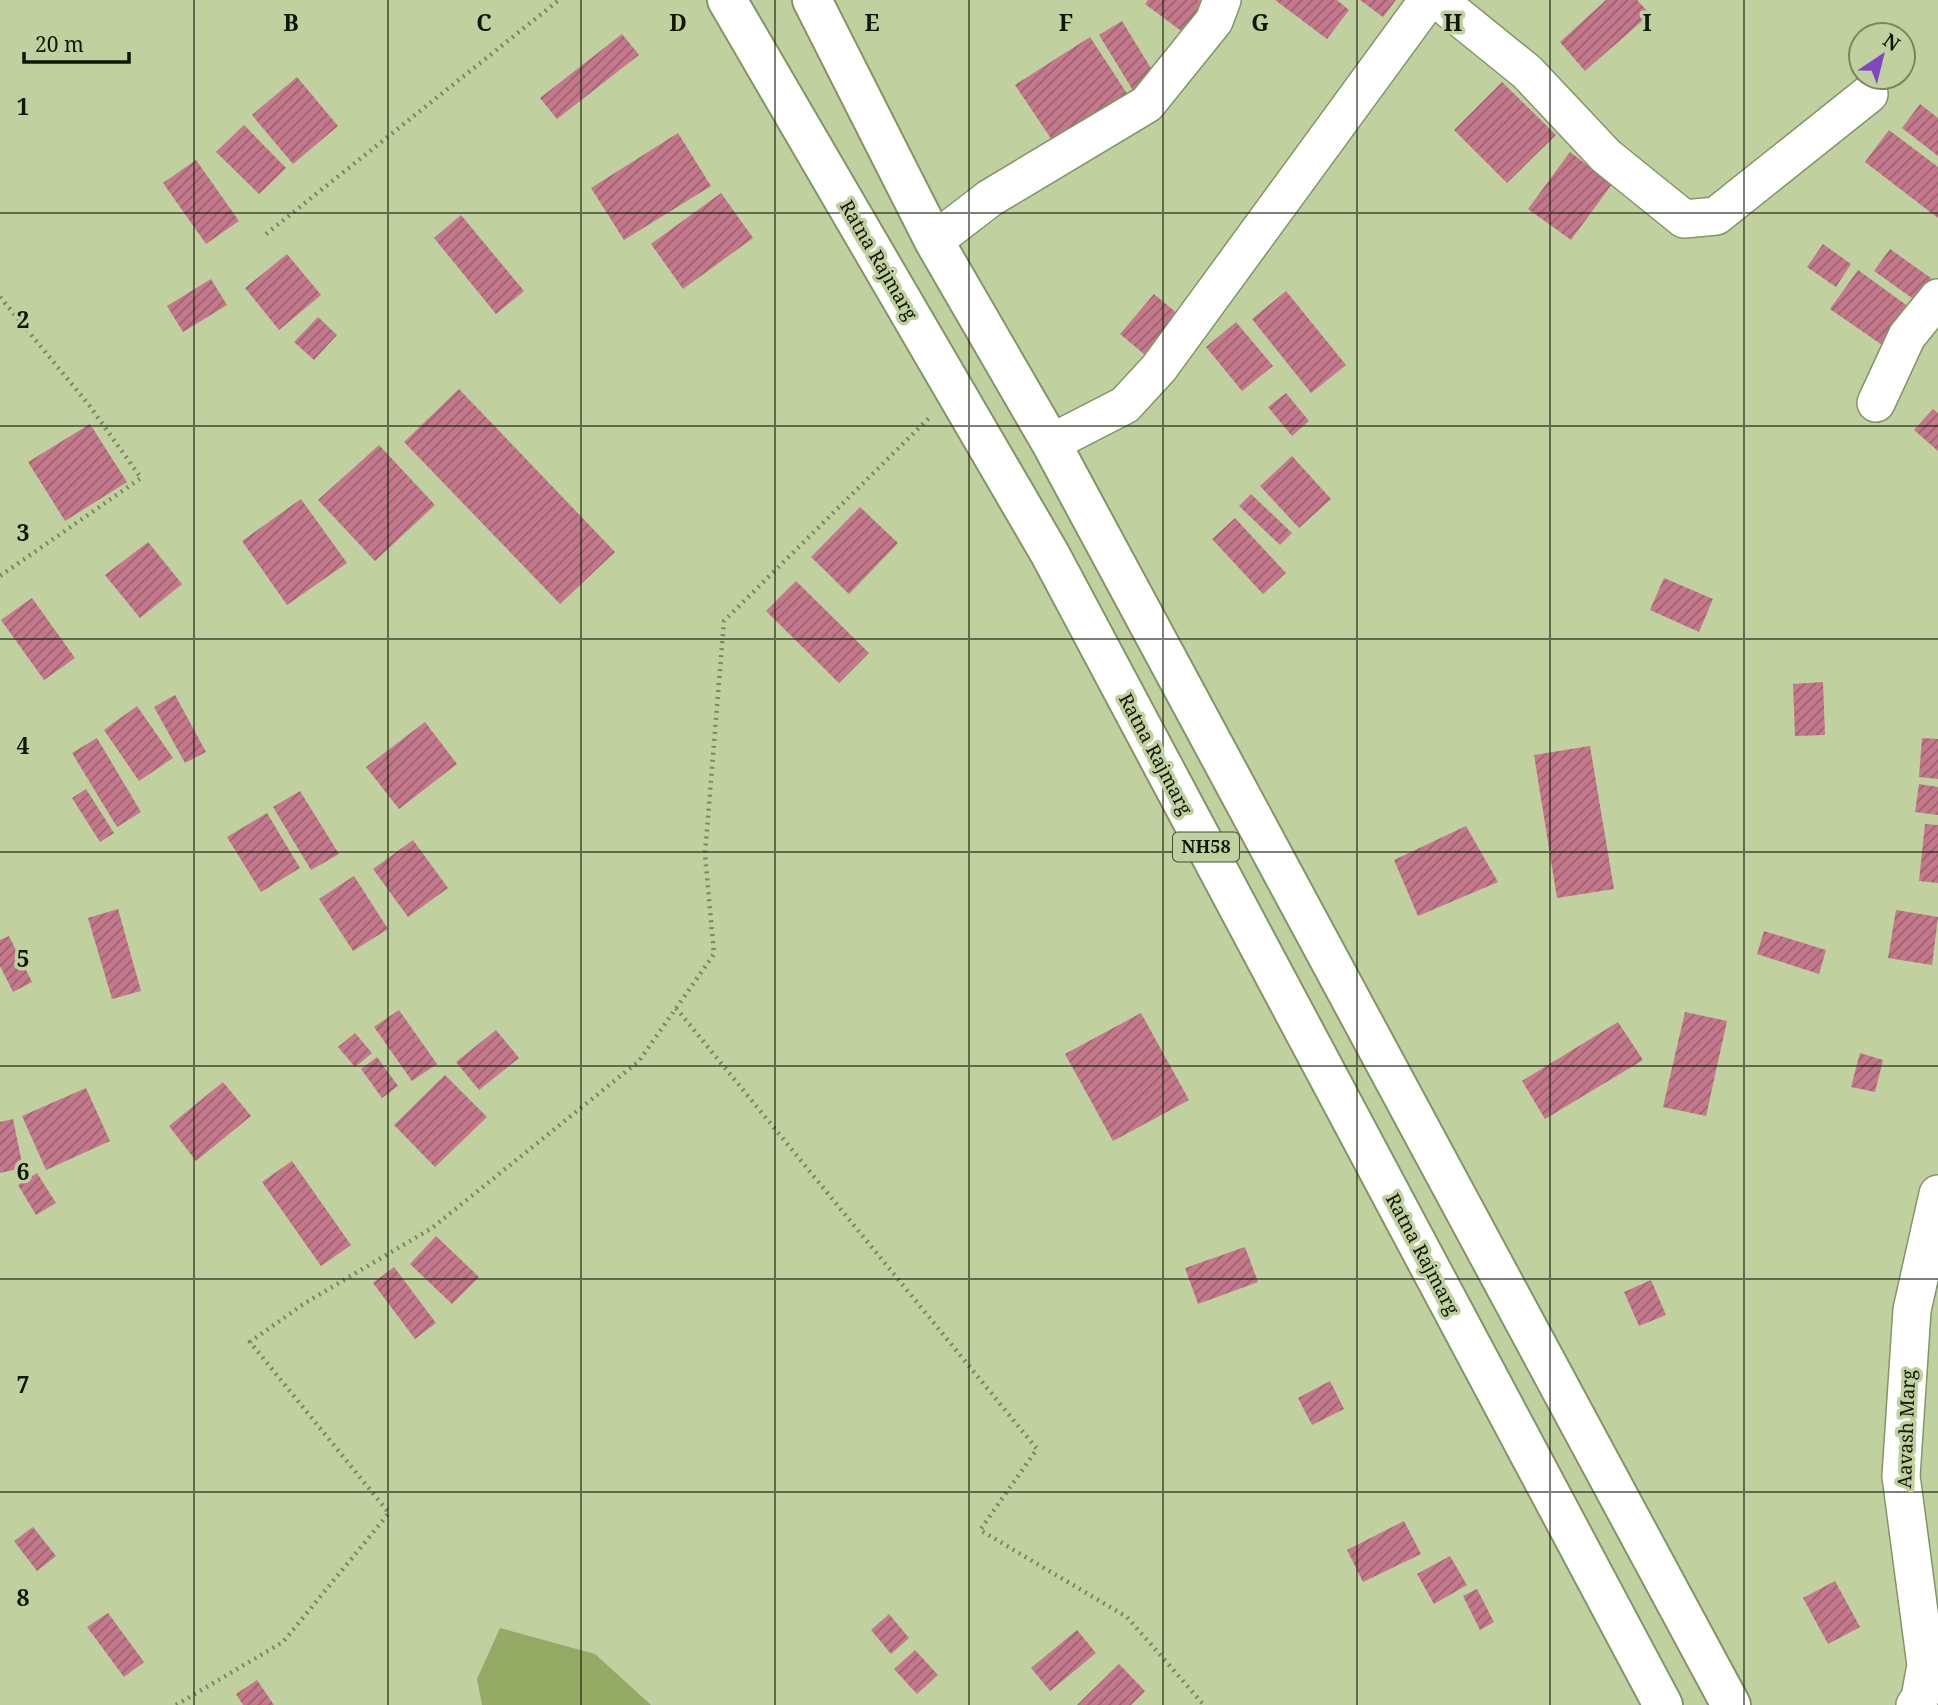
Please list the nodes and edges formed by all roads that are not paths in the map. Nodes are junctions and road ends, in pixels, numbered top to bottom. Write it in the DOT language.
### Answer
graph roads {
  1 [pos="727,0"];
  2 [pos="812,0"];
  3 [pos="1222,0"];
  4 [pos="1428,0"];
  5 [pos="1438,0"];
  6 [pos="1869,94"];
  7 [pos="934,241"];
  8 [pos="1938,298"];
  9 [pos="1876,402"];
  10 [pos="1051,443"];
  11 [pos="1938,1194"];
  12 [pos="1663,1705"];
  13 [pos="1731,1705"];
  14 [pos="1915,1705"];
  1 -- 12 [label="main road, Ratna Rajmarg / NH58"];
  2 -- 7 [label="main road, NH58"];
  3 -- 7 [label="street"];
  4 -- 10 [label="street"];
  5 -- 6 [label="street"];
  7 -- 10 [label="main road, NH58"];
  8 -- 9 [label="street"];
  10 -- 13 [label="main road, NH58"];
  11 -- 14 [label="street, Aavash Marg"];
}
